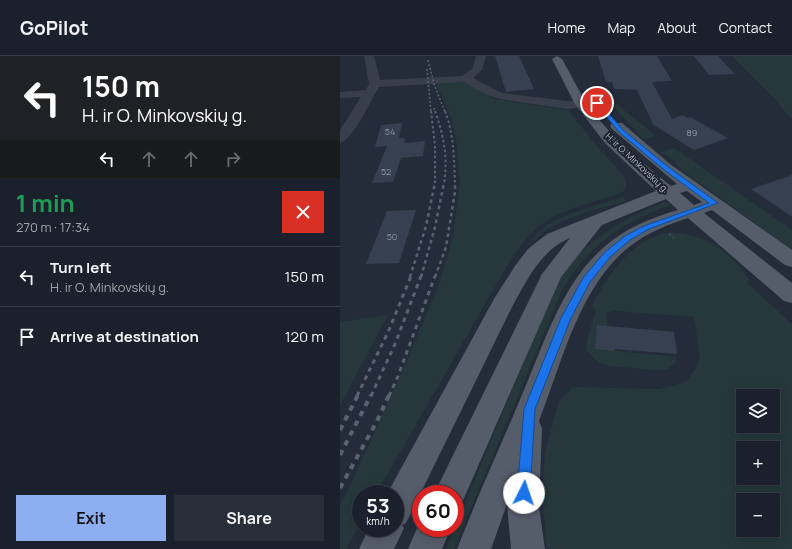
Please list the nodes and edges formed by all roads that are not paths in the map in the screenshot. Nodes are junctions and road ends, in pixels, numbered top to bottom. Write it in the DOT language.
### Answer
graph roads {
  1 [pos="369,56"];
  2 [pos="481,56"];
  3 [pos="465,79"];
  4 [pos="372,89"];
  5 [pos="340,95"];
  6 [pos="591,95"];
  7 [pos="581,104"];
  8 [pos="608,116"];
  9 [pos="340,139"];
  10 [pos="689,185"];
  11 [pos="668,192"];
  12 [pos="715,203"];
  13 [pos="692,212"];
  14 [pos="597,221"];
  15 [pos="792,260"];
  16 [pos="792,295"];
  17 [pos="530,409"];
  18 [pos="454,485"];
  19 [pos="404,495"];
  20 [pos="382,537"];
  21 [pos="430,537"];
  22 [pos="376,549"];
  23 [pos="425,549"];
  24 [pos="474,549"];
  25 [pos="528,549"];
  1 -- 4 [label="street"];
  2 -- 3 [label="street"];
  3 -- 4 [label="street"];
  3 -- 7 [label="street"];
  4 -- 5 [label="street"];
  4 -- 9 [label="street"];
  6 -- 7 [label="main road, H. ir O. Minkovskių g."];
  7 -- 11 [label="main road, H. ir O. Minkovskių g."];
  8 -- 10 [label="main road, H. ir O. Minkovskių g."];
  10 -- 11 [label="main road"];
  10 -- 12 [label="main road, H. ir O. Minkovskių g."];
  11 -- 13 [label="main road, H. ir O. Minkovskių g."];
  11 -- 14 [label="main road"];
  12 -- 13 [label="main road"];
  12 -- 15 [label="main road, H. ir O. Minkovskių g."];
  13 -- 16 [label="main road, H. ir O. Minkovskių g."];
  13 -- 17 [label="main road"];
  14 -- 18 [label="main road"];
  14 -- 19 [label="main road"];
  17 -- 24 [label="main road"];
  17 -- 25 [label="main road"];
  20 -- 22 [label="main road"];
  21 -- 23 [label="main road"];
}
